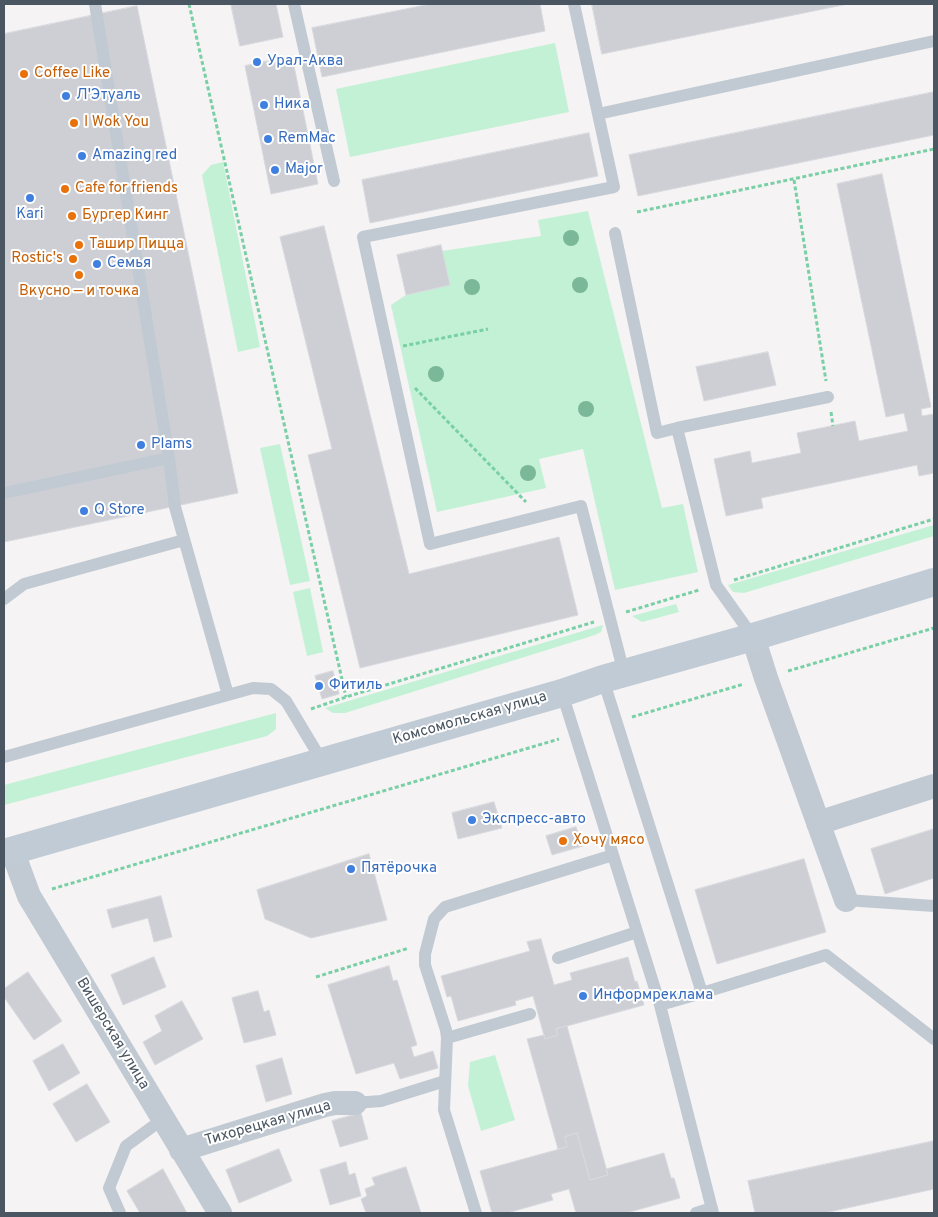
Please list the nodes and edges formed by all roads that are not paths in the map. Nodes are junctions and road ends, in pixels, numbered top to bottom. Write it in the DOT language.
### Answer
graph roads {
  1 [pos="95,4"];
  2 [pos="294,4"];
  3 [pos="574,4"];
  4 [pos="934,41"];
  5 [pos="598,114"];
  6 [pos="334,181"];
  7 [pos="615,233"];
  8 [pos="828,397"];
  9 [pos="677,428"];
  10 [pos="169,458"];
  11 [pos="4,494"];
  12 [pos="184,540"];
  13 [pos="934,582"];
  14 [pos="4,599"];
  15 [pos="753,637"];
  16 [pos="614,676"];
  17 [pos="562,693"];
  18 [pos="228,695"];
  19 [pos="4,757"];
  20 [pos="322,761"];
  21 [pos="934,786"];
  22 [pos="818,823"];
  23 [pos="8,852"];
  24 [pos="612,855"];
  25 [pos="846,900"];
  26 [pos="934,906"];
  27 [pos="637,932"];
  28 [pos="558,958"];
  29 [pos="702,993"];
  30 [pos="660,1006"];
  31 [pos="530,1014"];
  32 [pos="447,1038"];
  33 [pos="934,1039"];
  34 [pos="445,1081"];
  35 [pos="355,1103"];
  36 [pos="163,1119"];
  37 [pos="182,1150"];
  38 [pos="713,1211"];
  39 [pos="120,1213"];
  40 [pos="220,1213"];
  41 [pos="476,1213"];
  42 [pos="696,1213"];
  1 -- 10 [label="lane"];
  2 -- 6 [label="lane"];
  3 -- 5 [label="lane"];
  4 -- 5 [label="lane"];
  5 -- 16 [label="lane"];
  7 -- 9 [label="lane"];
  8 -- 9 [label="lane"];
  9 -- 15 [label="lane"];
  10 -- 11 [label="lane"];
  10 -- 12 [label="lane"];
  12 -- 14 [label="lane"];
  12 -- 18 [label="lane"];
  13 -- 15 [label="main road, Комсомольская улица"];
  15 -- 16 [label="main road, Комсомольская улица"];
  15 -- 22 [label="street"];
  16 -- 17 [label="main road, Комсомольская улица"];
  16 -- 29 [label="lane"];
  17 -- 20 [label="main road, Комсомольская улица"];
  17 -- 24 [label="lane"];
  18 -- 19 [label="lane"];
  18 -- 20 [label="lane"];
  20 -- 23 [label="main road, Комсомольская улица"];
  21 -- 22 [label="street"];
  22 -- 25 [label="street"];
  23 -- 36 [label="street, Вишерская улица"];
  24 -- 27 [label="lane"];
  24 -- 32 [label="lane"];
  25 -- 26 [label="lane"];
  27 -- 28 [label="lane"];
  27 -- 30 [label="lane"];
  29 -- 30 [label="lane"];
  29 -- 33 [label="lane"];
  30 -- 38 [label="lane"];
  31 -- 32 [label="lane"];
  32 -- 34 [label="lane"];
  34 -- 35 [label="lane"];
  34 -- 41 [label="lane"];
  35 -- 37 [label="street, Тихорецкая улица"];
  36 -- 37 [label="street, Вишерская улица"];
  36 -- 39 [label="lane"];
  37 -- 40 [label="street, Вишерская улица"];
  38 -- 42 [label="lane"];
}
